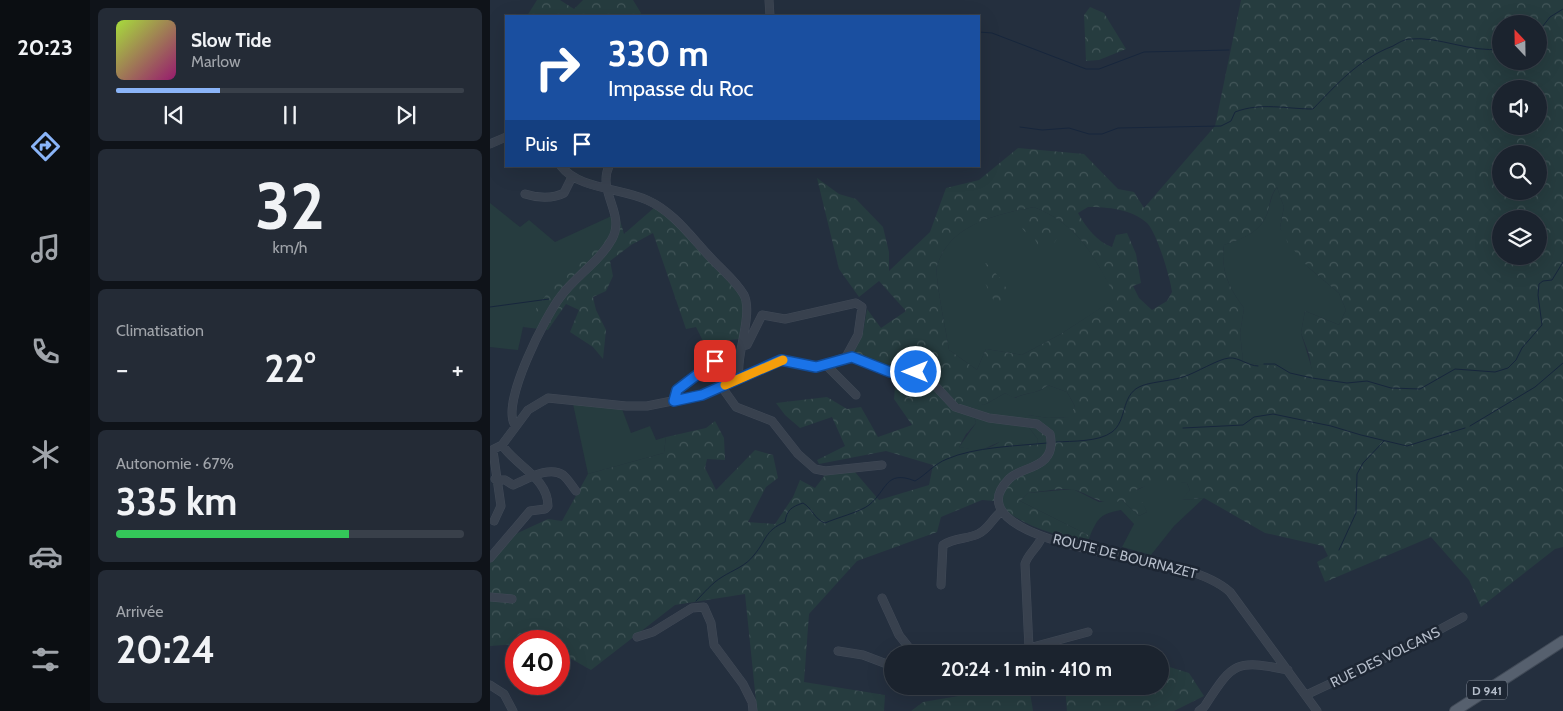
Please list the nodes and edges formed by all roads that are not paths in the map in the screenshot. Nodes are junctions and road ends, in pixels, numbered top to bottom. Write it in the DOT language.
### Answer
graph roads {
  1 [pos="768,0"];
  2 [pos="770,15"];
  3 [pos="505,137"];
  4 [pos="490,144"];
  5 [pos="561,167"];
  6 [pos="609,167"];
  7 [pos="572,177"];
  8 [pos="606,188"];
  9 [pos="525,194"];
  10 [pos="743,346"];
  11 [pos="846,357"];
  12 [pos="715,361"];
  13 [pos="826,365"];
  14 [pos="740,377"];
  15 [pos="721,386"];
  16 [pos="856,395"];
  17 [pos="674,401"];
  18 [pos="515,425"];
  19 [pos="502,445"];
  20 [pos="492,451"];
  21 [pos="882,465"];
  22 [pos="533,475"];
  23 [pos="495,479"];
  24 [pos="576,491"];
  25 [pos="1002,511"];
  26 [pos="494,521"];
  27 [pos="1042,536"];
  28 [pos="490,558"];
  29 [pos="941,585"];
  30 [pos="490,597"];
  31 [pos="882,598"];
  32 [pos="512,599"];
  33 [pos="1464,617"];
  34 [pos="1088,632"];
  35 [pos="637,637"];
  36 [pos="1563,642"];
  37 [pos="907,645"];
  38 [pos="1030,645"];
  39 [pos="1041,645"];
  40 [pos="1563,648"];
  41 [pos="838,651"];
  42 [pos="884,663"];
  43 [pos="1288,670"];
  44 [pos="490,685"];
  45 [pos="1306,695"];
  46 [pos="513,711"];
  47 [pos="753,711"];
  48 [pos="1199,711"];
  49 [pos="1317,711"];
  50 [pos="1455,711"];
  51 [pos="1466,711"];
  1 -- 2 [label="street"];
  3 -- 4 [label="street"];
  5 -- 7 [label="street"];
  6 -- 8 [label="street"];
  7 -- 8 [label="street"];
  7 -- 9 [label="street"];
  8 -- 10 [label="street"];
  8 -- 18 [label="street"];
  10 -- 11 [label="street"];
  10 -- 14 [label="street"];
  11 -- 13 [label="street"];
  11 -- 25 [label="street"];
  12 -- 17 [label="street"];
  13 -- 14 [label="street"];
  13 -- 16 [label="street"];
  14 -- 15 [label="street"];
  15 -- 17 [label="street"];
  15 -- 21 [label="street"];
  17 -- 18 [label="street"];
  18 -- 19 [label="street"];
  19 -- 20 [label="street"];
  19 -- 22 [label="street"];
  20 -- 23 [label="street"];
  22 -- 23 [label="street"];
  22 -- 24 [label="street"];
  22 -- 28 [label="street"];
  23 -- 26 [label="street"];
  25 -- 27 [label="street, ROUTE DE BOURNAZET"];
  25 -- 29 [label="street"];
  27 -- 38 [label="street"];
  27 -- 43 [label="street, ROUTE DE BOURNAZET"];
  30 -- 32 [label="street"];
  31 -- 37 [label="street"];
  33 -- 45 [label="street, RUE DES VOLCANS"];
  34 -- 39 [label="street"];
  35 -- 47 [label="street"];
  36 -- 50 [label="main road, D 941"];
  40 -- 51 [label="main road, D 941"];
  41 -- 42 [label="street"];
  43 -- 45 [label="street, ROUTE DE BOURNAZET"];
  43 -- 48 [label="street"];
  44 -- 46 [label="street"];
  45 -- 49 [label="street, ROUTE DE BOURNAZET"];
}
